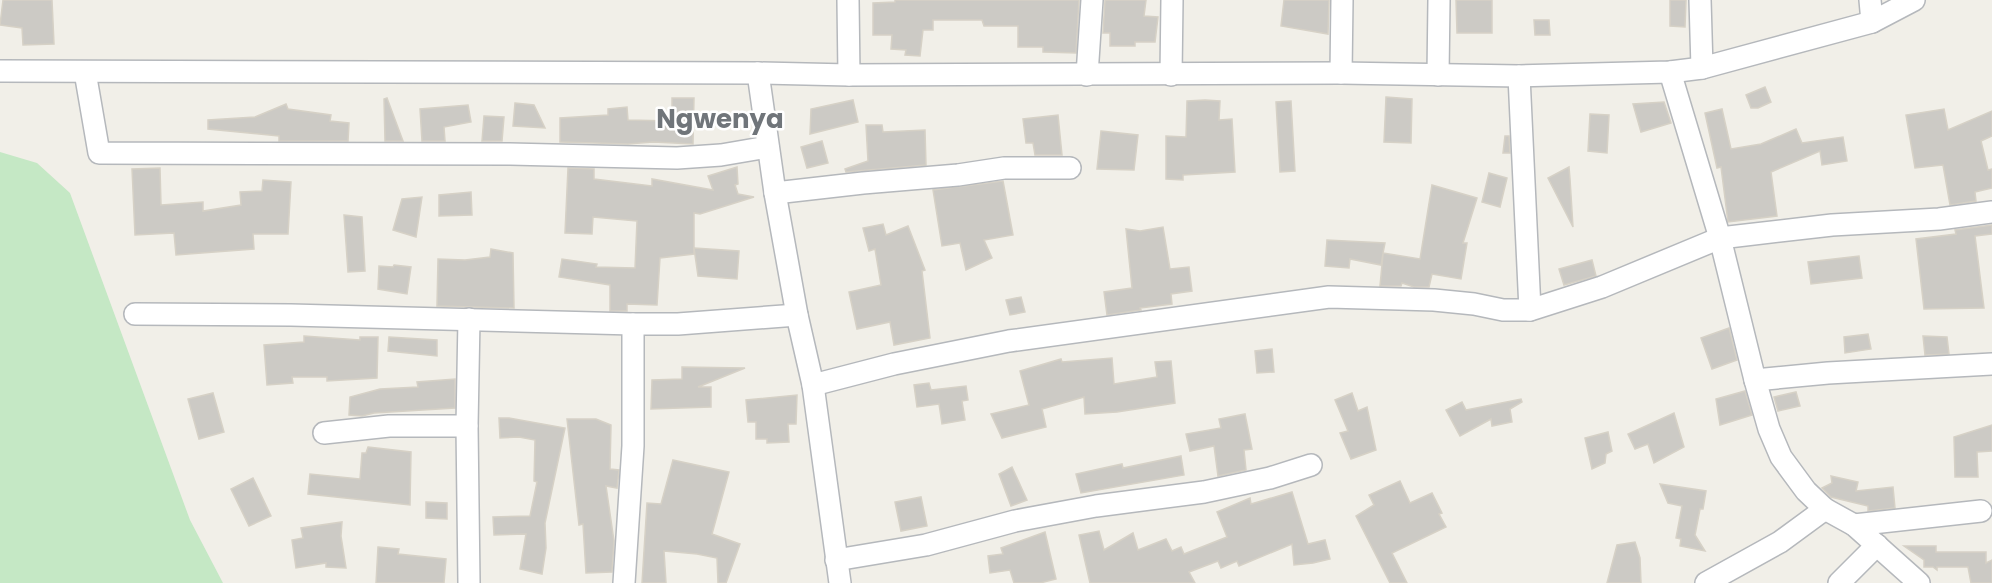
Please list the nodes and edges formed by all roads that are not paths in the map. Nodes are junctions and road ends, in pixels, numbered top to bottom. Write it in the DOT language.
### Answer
graph roads {
  1 [pos="849,0"];
  2 [pos="1092,0"];
  3 [pos="1172,0"];
  4 [pos="1341,0"];
  5 [pos="1439,0"];
  6 [pos="1700,0"];
  7 [pos="1870,0"];
  8 [pos="1914,0"];
  9 [pos="1872,21"];
  10 [pos="1702,68"];
  11 [pos="0,71"];
  12 [pos="85,72"];
  13 [pos="1670,72"];
  14 [pos="758,73"];
  15 [pos="1341,73"];
  16 [pos="849,75"];
  17 [pos="1087,75"];
  18 [pos="1171,75"];
  19 [pos="1438,75"];
  20 [pos="1519,76"];
  21 [pos="768,147"];
  22 [pos="1070,168"];
  23 [pos="775,193"];
  24 [pos="1992,212"];
  25 [pos="1720,238"];
  26 [pos="1530,310"];
  27 [pos="135,314"];
  28 [pos="797,315"];
  29 [pos="469,319"];
  30 [pos="633,324"];
  31 [pos="1992,364"];
  32 [pos="1755,380"];
  33 [pos="813,385"];
  34 [pos="467,426"];
  35 [pos="324,433"];
  36 [pos="1311,465"];
  37 [pos="1825,509"];
  38 [pos="1981,512"];
  39 [pos="1854,525"];
  40 [pos="1877,545"];
  41 [pos="836,560"];
  42 [pos="469,583"];
  43 [pos="624,583"];
  44 [pos="840,583"];
  45 [pos="1706,583"];
  46 [pos="1839,583"];
  47 [pos="1919,583"];
  1 -- 16 [label="street"];
  2 -- 17 [label="street"];
  3 -- 18 [label="street"];
  4 -- 15 [label="street"];
  5 -- 19 [label="street"];
  6 -- 10 [label="street"];
  7 -- 9 [label="street"];
  8 -- 9 [label="street"];
  9 -- 10 [label="street"];
  10 -- 13 [label="street"];
  11 -- 12 [label="street"];
  12 -- 14 [label="street"];
  12 -- 21 [label="street"];
  13 -- 20 [label="street"];
  13 -- 25 [label="street"];
  14 -- 16 [label="street"];
  14 -- 21 [label="street"];
  15 -- 18 [label="street"];
  15 -- 19 [label="street"];
  16 -- 17 [label="street"];
  17 -- 18 [label="street"];
  19 -- 20 [label="street"];
  20 -- 26 [label="street"];
  21 -- 23 [label="street"];
  22 -- 23 [label="street"];
  23 -- 28 [label="street"];
  24 -- 25 [label="street"];
  25 -- 26 [label="street"];
  25 -- 32 [label="street"];
  26 -- 33 [label="street"];
  27 -- 29 [label="street"];
  28 -- 30 [label="street"];
  28 -- 33 [label="street"];
  29 -- 30 [label="street"];
  29 -- 34 [label="street"];
  30 -- 43 [label="street"];
  31 -- 32 [label="street"];
  32 -- 37 [label="street"];
  33 -- 41 [label="street"];
  34 -- 35 [label="street"];
  34 -- 42 [label="street"];
  36 -- 41 [label="street"];
  37 -- 39 [label="street"];
  37 -- 45 [label="street"];
  38 -- 39 [label="street"];
  39 -- 40 [label="street"];
  40 -- 46 [label="street"];
  40 -- 47 [label="street"];
  41 -- 44 [label="street"];
}
